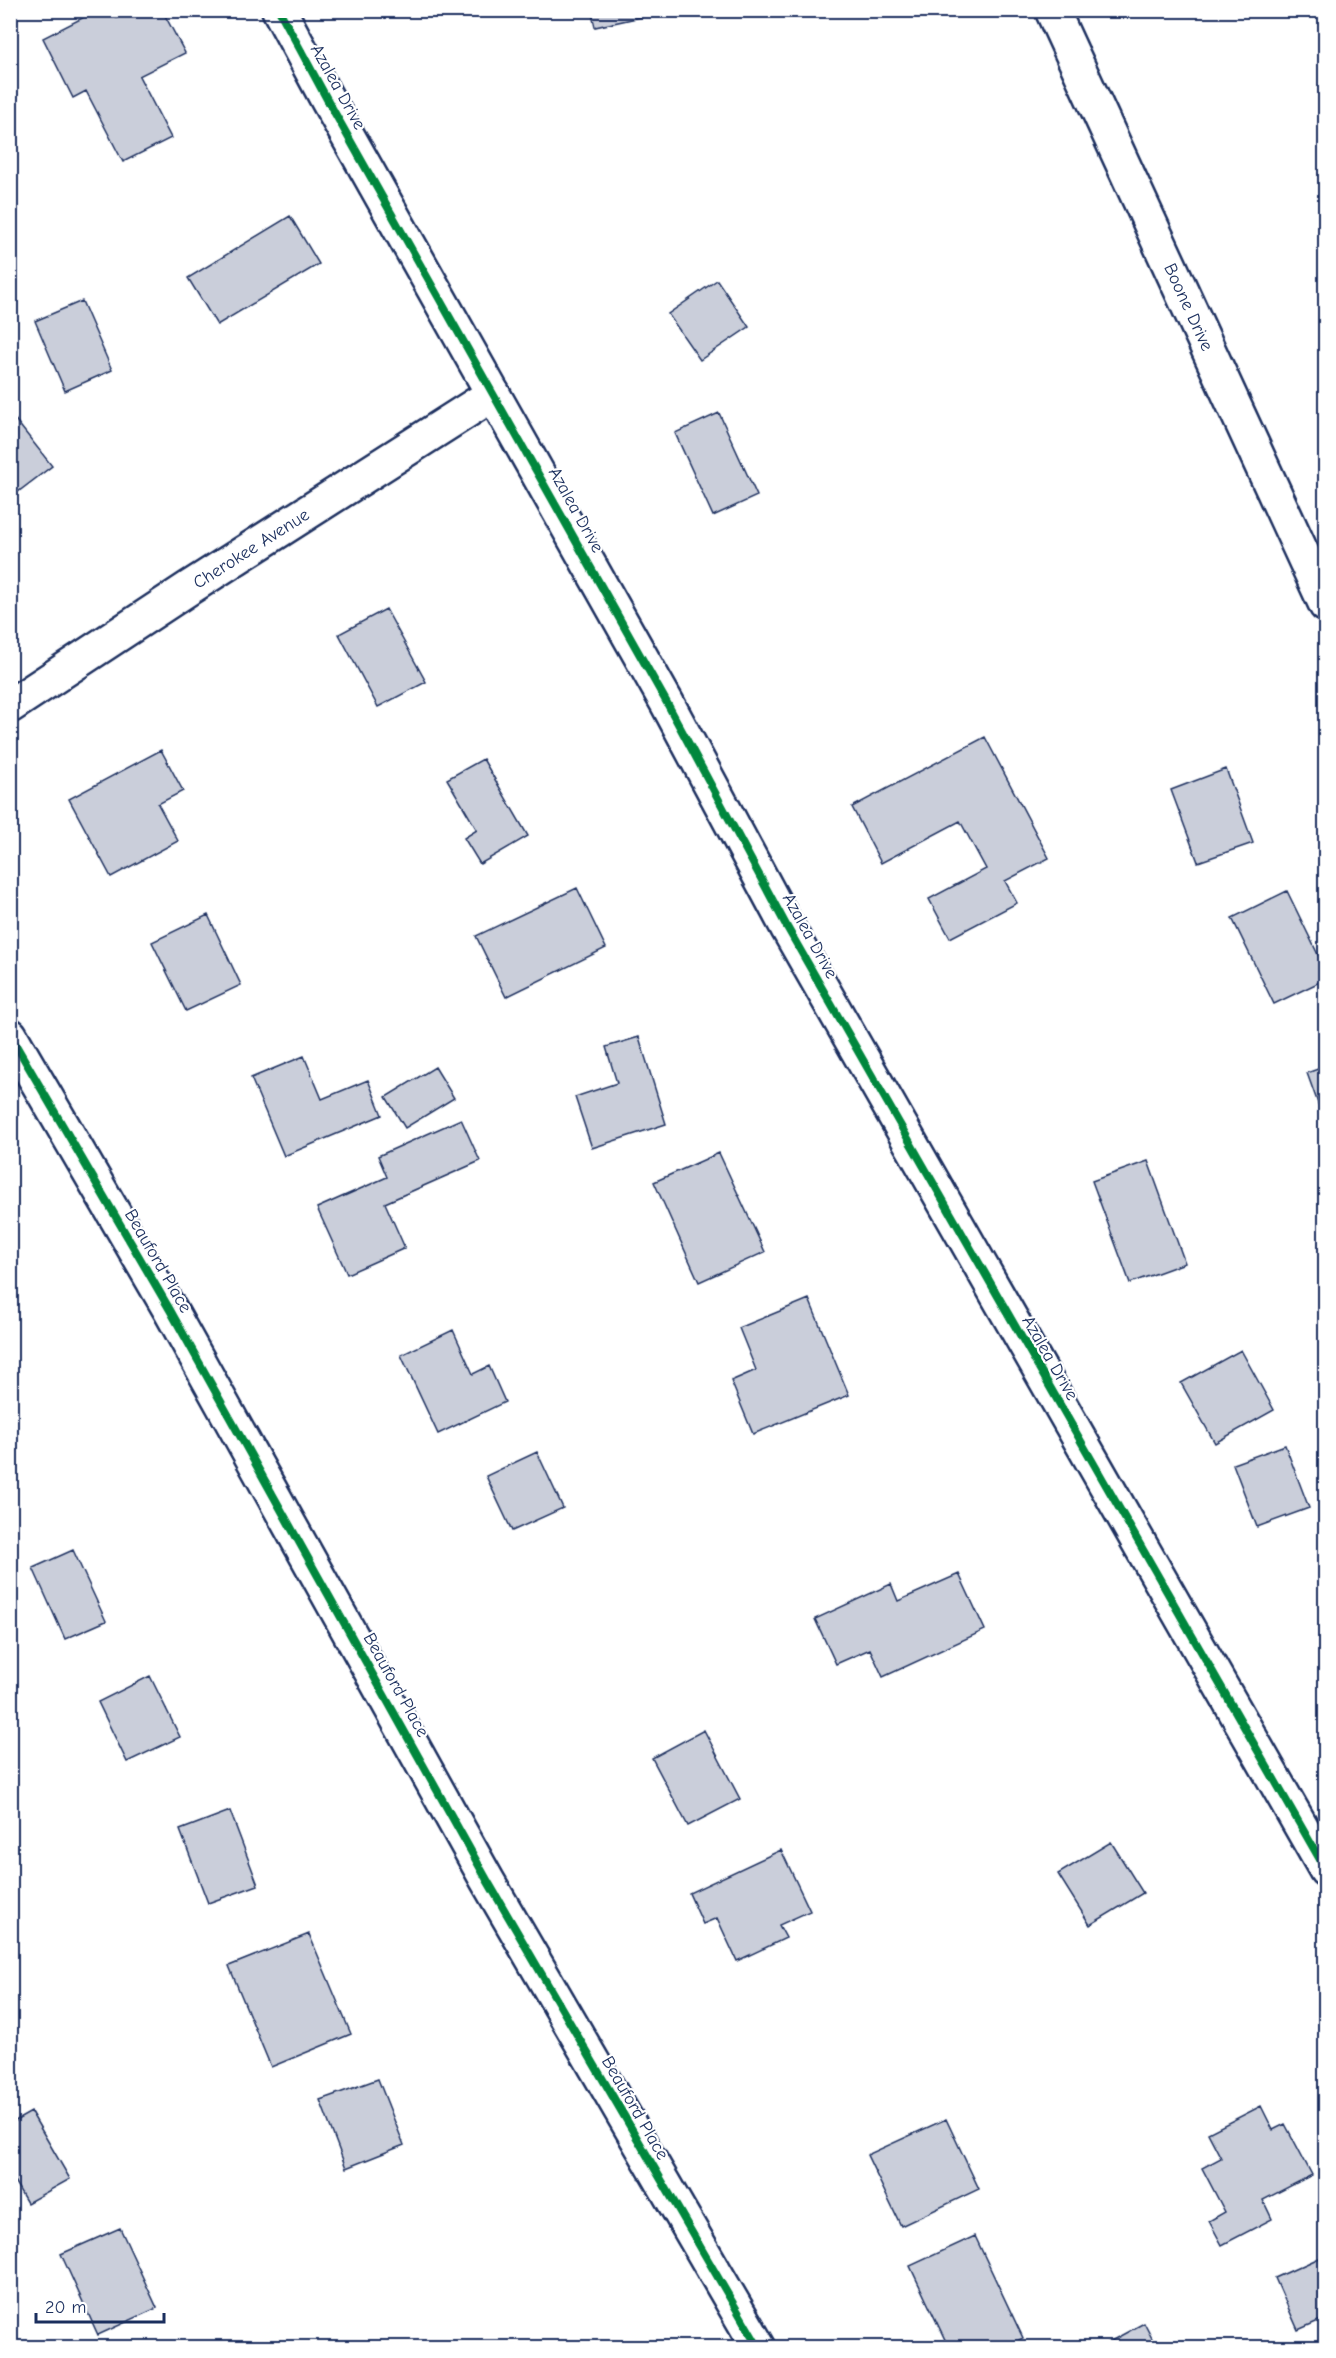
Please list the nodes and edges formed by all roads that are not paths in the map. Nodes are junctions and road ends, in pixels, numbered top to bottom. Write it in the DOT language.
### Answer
graph roads {
  1 [pos="279,10"];
  2 [pos="1052,10"];
  3 [pos="494,394"];
  4 [pos="1326,605"];
  5 [pos="10,706"];
  6 [pos="10,1035"];
  7 [pos="1326,1870"];
  8 [pos="759,2348"];
  1 -- 3 [label="street, Azalea Drive"];
  2 -- 4 [label="street, Boone Drive"];
  3 -- 5 [label="street, Cherokee Avenue"];
  3 -- 7 [label="street, Azalea Drive"];
  6 -- 8 [label="street, Beauford Place"];
}
